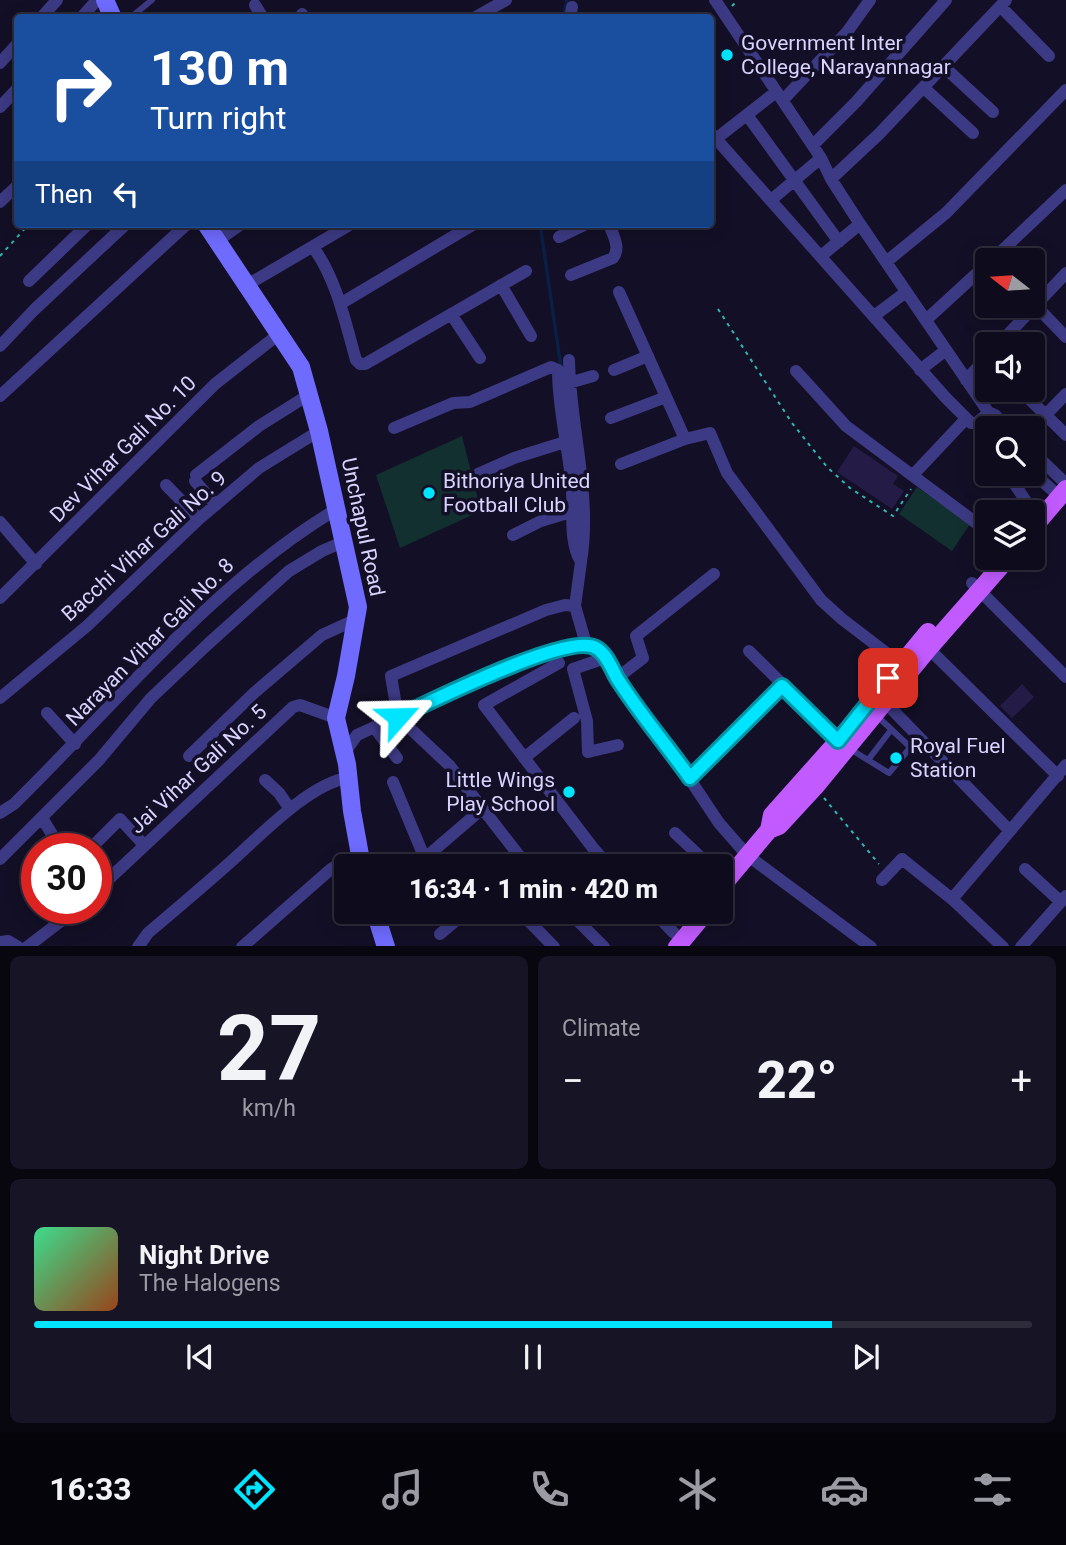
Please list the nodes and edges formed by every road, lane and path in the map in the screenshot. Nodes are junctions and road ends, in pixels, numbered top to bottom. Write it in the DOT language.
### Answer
graph roads {
  1 [pos="57,0"];
  2 [pos="97,0"];
  3 [pos="152,0"];
  4 [pos="506,0"];
  5 [pos="715,0"];
  6 [pos="870,0"];
  7 [pos="946,0"];
  8 [pos="1003,3"];
  9 [pos="255,5"];
  10 [pos="45,14"];
  11 [pos="85,14"];
  12 [pos="135,14"];
  13 [pos="261,14"];
  14 [pos="481,14"];
  15 [pos="14,48"];
  16 [pos="1049,56"];
  17 [pos="0,63"];
  18 [pos="943,66"];
  19 [pos="924,88"];
  20 [pos="1066,90"];
  21 [pos="14,92"];
  22 [pos="779,96"];
  23 [pos="0,107"];
  24 [pos="993,112"];
  25 [pos="747,115"];
  26 [pos="973,132"];
  27 [pos="714,135"];
  28 [pos="813,145"];
  29 [pos="821,158"];
  30 [pos="831,179"];
  31 [pos="793,181"];
  32 [pos="14,189"];
  33 [pos="1066,190"];
  34 [pos="771,200"];
  35 [pos="0,202"];
  36 [pos="860,224"];
  37 [pos="25,228"];
  38 [pos="84,228"];
  39 [pos="121,228"];
  40 [pos="183,228"];
  41 [pos="209,228"];
  42 [pos="235,228"];
  43 [pos="344,228"];
  44 [pos="467,228"];
  45 [pos="578,228"];
  46 [pos="610,228"];
  47 [pos="559,237"];
  48 [pos="217,241"];
  49 [pos="839,242"];
  50 [pos="313,247"];
  51 [pos="1004,248"];
  52 [pos="0,256"];
  53 [pos="821,256"];
  54 [pos="886,262"];
  55 [pos="526,271"];
  56 [pos="1066,273"];
  57 [pos="571,275"];
  58 [pos="975,275"];
  59 [pos="29,281"];
  60 [pos="247,285"];
  61 [pos="501,285"];
  62 [pos="619,292"];
  63 [pos="906,292"];
  64 [pos="1045,295"];
  65 [pos="340,304"];
  66 [pos="718,309"];
  67 [pos="451,314"];
  68 [pos="1045,315"];
  69 [pos="874,316"];
  70 [pos="1023,318"];
  71 [pos="926,320"];
  72 [pos="1010,332"];
  73 [pos="279,334"];
  74 [pos="531,336"];
  75 [pos="1066,337"];
  76 [pos="0,346"];
  77 [pos="946,350"];
  78 [pos="648,356"];
  79 [pos="480,358"];
  80 [pos="569,360"];
  81 [pos="614,370"];
  82 [pos="920,370"];
  83 [pos="975,370"];
  84 [pos="796,371"];
  85 [pos="593,376"];
  86 [pos="966,380"];
  87 [pos="569,383"];
  88 [pos="310,394"];
  89 [pos="1066,394"];
  90 [pos="0,396"];
  91 [pos="666,397"];
  92 [pos="1032,402"];
  93 [pos="985,416"];
  94 [pos="1045,416"];
  95 [pos="611,418"];
  96 [pos="962,423"];
  97 [pos="975,424"];
  98 [pos="394,428"];
  99 [pos="319,431"];
  100 [pos="1066,435"];
  101 [pos="685,439"];
  102 [pos="565,442"];
  103 [pos="621,464"];
  104 [pos="1045,466"];
  105 [pos="478,474"];
  106 [pos="1045,478"];
  107 [pos="912,482"];
  108 [pos="166,485"];
  109 [pos="1061,485"];
  110 [pos="1045,501"];
  111 [pos="216,505"];
  112 [pos="1045,509"];
  113 [pos="335,510"];
  114 [pos="574,511"];
  115 [pos="199,519"];
  116 [pos="0,522"];
  117 [pos="975,523"];
  118 [pos="513,535"];
  119 [pos="343,542"];
  120 [pos="581,562"];
  121 [pos="36,564"];
  122 [pos="987,570"];
  123 [pos="995,570"];
  124 [pos="714,575"];
  125 [pos="976,587"];
  126 [pos="0,598"];
  127 [pos="575,606"];
  128 [pos="357,619"];
  129 [pos="586,644"];
  130 [pos="925,644"];
  131 [pos="749,651"];
  132 [pos="605,657"];
  133 [pos="559,663"];
  134 [pos="905,667"];
  135 [pos="1066,677"];
  136 [pos="617,678"];
  137 [pos="782,686"];
  138 [pos="0,698"];
  139 [pos="878,703"];
  140 [pos="47,713"];
  141 [pos="398,717"];
  142 [pos="336,718"];
  143 [pos="574,718"];
  144 [pos="374,727"];
  145 [pos="891,730"];
  146 [pos="75,744"];
  147 [pos="618,745"];
  148 [pos="843,745"];
  149 [pos="345,751"];
  150 [pos="189,756"];
  151 [pos="397,758"];
  152 [pos="524,758"];
  153 [pos="868,760"];
  154 [pos="1062,770"];
  155 [pos="348,778"];
  156 [pos="690,778"];
  157 [pos="265,780"];
  158 [pos="393,782"];
  159 [pos="815,787"];
  160 [pos="290,809"];
  161 [pos="482,809"];
  162 [pos="0,813"];
  163 [pos="42,818"];
  164 [pos="769,830"];
  165 [pos="1010,831"];
  166 [pos="51,833"];
  167 [pos="106,833"];
  168 [pos="675,833"];
  169 [pos="144,845"];
  170 [pos="360,854"];
  171 [pos="515,854"];
  172 [pos="600,854"];
  173 [pos="697,854"];
  174 [pos="747,855"];
  175 [pos="0,859"];
  176 [pos="334,867"];
  177 [pos="1025,869"];
  178 [pos="733,871"];
  179 [pos="112,876"];
  180 [pos="885,877"];
  181 [pos="952,899"];
  182 [pos="1063,899"];
  183 [pos="57,924"];
  184 [pos="379,924"];
  185 [pos="452,924"];
  186 [pos="532,924"];
  187 [pos="581,924"];
  188 [pos="660,924"];
  189 [pos="684,924"];
  190 [pos="692,924"];
  191 [pos="440,934"];
  192 [pos="0,942"];
  193 [pos="671,942"];
  194 [pos="16,946"];
  195 [pos="28,946"];
  196 [pos="139,946"];
  197 [pos="243,946"];
  198 [pos="386,946"];
  199 [pos="553,946"];
  200 [pos="603,946"];
  201 [pos="870,946"];
  202 [pos="1002,946"];
  203 [pos="1022,946"];
  1 -- 10 [label="street"];
  2 -- 11 [label="street"];
  3 -- 12 [label="lane"];
  4 -- 14 [label="street"];
  5 -- 22 [label="street"];
  6 -- 22 [label="street"];
  7 -- 28 [label="street"];
  8 -- 16 [label="street"];
  8 -- 18 [label="street"];
  9 -- 13 [label="street"];
  15 -- 17 [label="street"];
  18 -- 19 [label="street"];
  18 -- 24 [label="street"];
  19 -- 26 [label="street"];
  19 -- 30 [label="street"];
  20 -- 54 [label="street"];
  21 -- 23 [label="street"];
  22 -- 25 [label="street"];
  22 -- 28 [label="street"];
  25 -- 27 [label="street"];
  25 -- 31 [label="street"];
  27 -- 34 [label="street"];
  28 -- 29 [label="street"];
  29 -- 30 [label="street"];
  29 -- 31 [label="street"];
  30 -- 36 [label="street"];
  31 -- 34 [label="street"];
  31 -- 49 [label="street"];
  32 -- 35 [label="street"];
  33 -- 51 [label="street"];
  34 -- 53 [label="street"];
  36 -- 49 [label="street"];
  36 -- 54 [label="street"];
  37 -- 52 [label="path"];
  38 -- 59 [label="street"];
  39 -- 76 [label="street"];
  40 -- 90 [label="street"];
  41 -- 48 [label="street, Unchapul Road"];
  42 -- 48 [label="street"];
  43 -- 50 [label="street"];
  44 -- 65 [label="street"];
  45 -- 47 [label="street"];
  46 -- 57 [label="street"];
  48 -- 60 [label="street, Unchapul Road"];
  49 -- 53 [label="street"];
  50 -- 60 [label="street"];
  50 -- 65 [label="street"];
  53 -- 69 [label="street"];
  54 -- 63 [label="street"];
  55 -- 61 [label="street"];
  56 -- 64 [label="street"];
  58 -- 71 [label="street"];
  60 -- 73 [label="street, Unchapul Road"];
  61 -- 67 [label="street"];
  61 -- 74 [label="street"];
  62 -- 78 [label="street"];
  63 -- 69 [label="street"];
  63 -- 71 [label="street"];
  65 -- 67 [label="street"];
  66 -- 107 [label="path"];
  67 -- 79 [label="street"];
  68 -- 75 [label="street"];
  69 -- 82 [label="street"];
  70 -- 72 [label="street"];
  71 -- 77 [label="street"];
  73 -- 88 [label="street, Unchapul Road"];
  73 -- 121 [label="street, Dev Vihar Gali No. 10"];
  77 -- 82 [label="street"];
  77 -- 86 [label="street"];
  78 -- 81 [label="street"];
  78 -- 91 [label="street"];
  80 -- 87 [label="street"];
  82 -- 97 [label="street"];
  83 -- 86 [label="street"];
  84 -- 107 [label="street"];
  85 -- 87 [label="street"];
  86 -- 93 [label="street"];
  87 -- 120 [label="street"];
  88 -- 99 [label="street, Unchapul Road"];
  88 -- 111 [label="street"];
  89 -- 94 [label="street"];
  91 -- 95 [label="street"];
  91 -- 101 [label="street"];
  92 -- 94 [label="street"];
  94 -- 100 [label="street"];
  96 -- 107 [label="street"];
  98 -- 102 [label="street"];
  99 -- 111 [label="street, Bacchi Vihar Gali No. 9"];
  99 -- 113 [label="street, Unchapul Road"];
  101 -- 103 [label="street"];
  101 -- 134 [label="street"];
  102 -- 105 [label="street"];
  102 -- 114 [label="street"];
  104 -- 109 [label="street"];
  106 -- 109 [label="street"];
  107 -- 117 [label="street"];
  108 -- 115 [label="street"];
  109 -- 110 [label="main road"];
  109 -- 112 [label="main road"];
  111 -- 115 [label="street, Bacchi Vihar Gali No. 9"];
  113 -- 119 [label="street, Unchapul Road"];
  113 -- 146 [label="street, Narayan Vihar Gali No. 8"];
  114 -- 118 [label="street"];
  114 -- 120 [label="street"];
  115 -- 138 [label="street, Bacchi Vihar Gali No. 9"];
  116 -- 121 [label="street"];
  119 -- 128 [label="street, Unchapul Road"];
  119 -- 163 [label="street"];
  120 -- 127 [label="street"];
  121 -- 126 [label="street, Dev Vihar Gali No. 10"];
  122 -- 125 [label="main road"];
  123 -- 125 [label="main road"];
  124 -- 136 [label="street"];
  125 -- 130 [label="main road"];
  125 -- 135 [label="street"];
  127 -- 129 [label="street"];
  127 -- 141 [label="street"];
  128 -- 142 [label="street, Unchapul Road"];
  128 -- 150 [label="street"];
  129 -- 132 [label="street"];
  129 -- 141 [label="street"];
  130 -- 134 [label="main road"];
  130 -- 154 [label="street"];
  131 -- 137 [label="street"];
  132 -- 136 [label="street"];
  132 -- 147 [label="street"];
  133 -- 152 [label="street"];
  134 -- 139 [label="main road"];
  136 -- 156 [label="street"];
  137 -- 148 [label="street"];
  137 -- 156 [label="street"];
  139 -- 145 [label="lane"];
  139 -- 148 [label="main road"];
  139 -- 165 [label="street"];
  140 -- 146 [label="street"];
  141 -- 144 [label="street"];
  141 -- 161 [label="street"];
  142 -- 149 [label="street, Unchapul Road"];
  142 -- 169 [label="street, Jai Vihar Gali No. 5"];
  143 -- 152 [label="street"];
  144 -- 149 [label="street"];
  144 -- 151 [label="street"];
  145 -- 153 [label="lane"];
  145 -- 153 [label="lane"];
  146 -- 162 [label="street, Narayan Vihar Gali No. 8"];
  148 -- 153 [label="lane"];
  148 -- 159 [label="main road"];
  148 -- 164 [label="main road"];
  149 -- 155 [label="street, Unchapul Road"];
  152 -- 172 [label="street"];
  154 -- 165 [label="street"];
  155 -- 160 [label="street"];
  155 -- 170 [label="street, Unchapul Road"];
  156 -- 174 [label="street"];
  157 -- 160 [label="street"];
  158 -- 161 [label="street"];
  159 -- 164 [label="main road"];
  159 -- 180 [label="path"];
  160 -- 196 [label="street"];
  161 -- 171 [label="street"];
  163 -- 166 [label="street"];
  163 -- 175 [label="street"];
  164 -- 174 [label="main road"];
  165 -- 181 [label="street"];
  167 -- 169 [label="street"];
  168 -- 173 [label="street"];
  169 -- 179 [label="street, Jai Vihar Gali No. 5"];
  174 -- 178 [label="main road"];
  174 -- 201 [label="street"];
  176 -- 197 [label="street"];
  177 -- 182 [label="street"];
  180 -- 181 [label="street"];
  181 -- 202 [label="street"];
  182 -- 203 [label="street"];
  183 -- 195 [label="street"];
  184 -- 198 [label="street"];
  185 -- 191 [label="street"];
  186 -- 199 [label="street"];
  187 -- 200 [label="street"];
  188 -- 193 [label="street"];
  189 -- 193 [label="main road"];
  190 -- 193 [label="main road"];
  192 -- 194 [label="street"];
}
